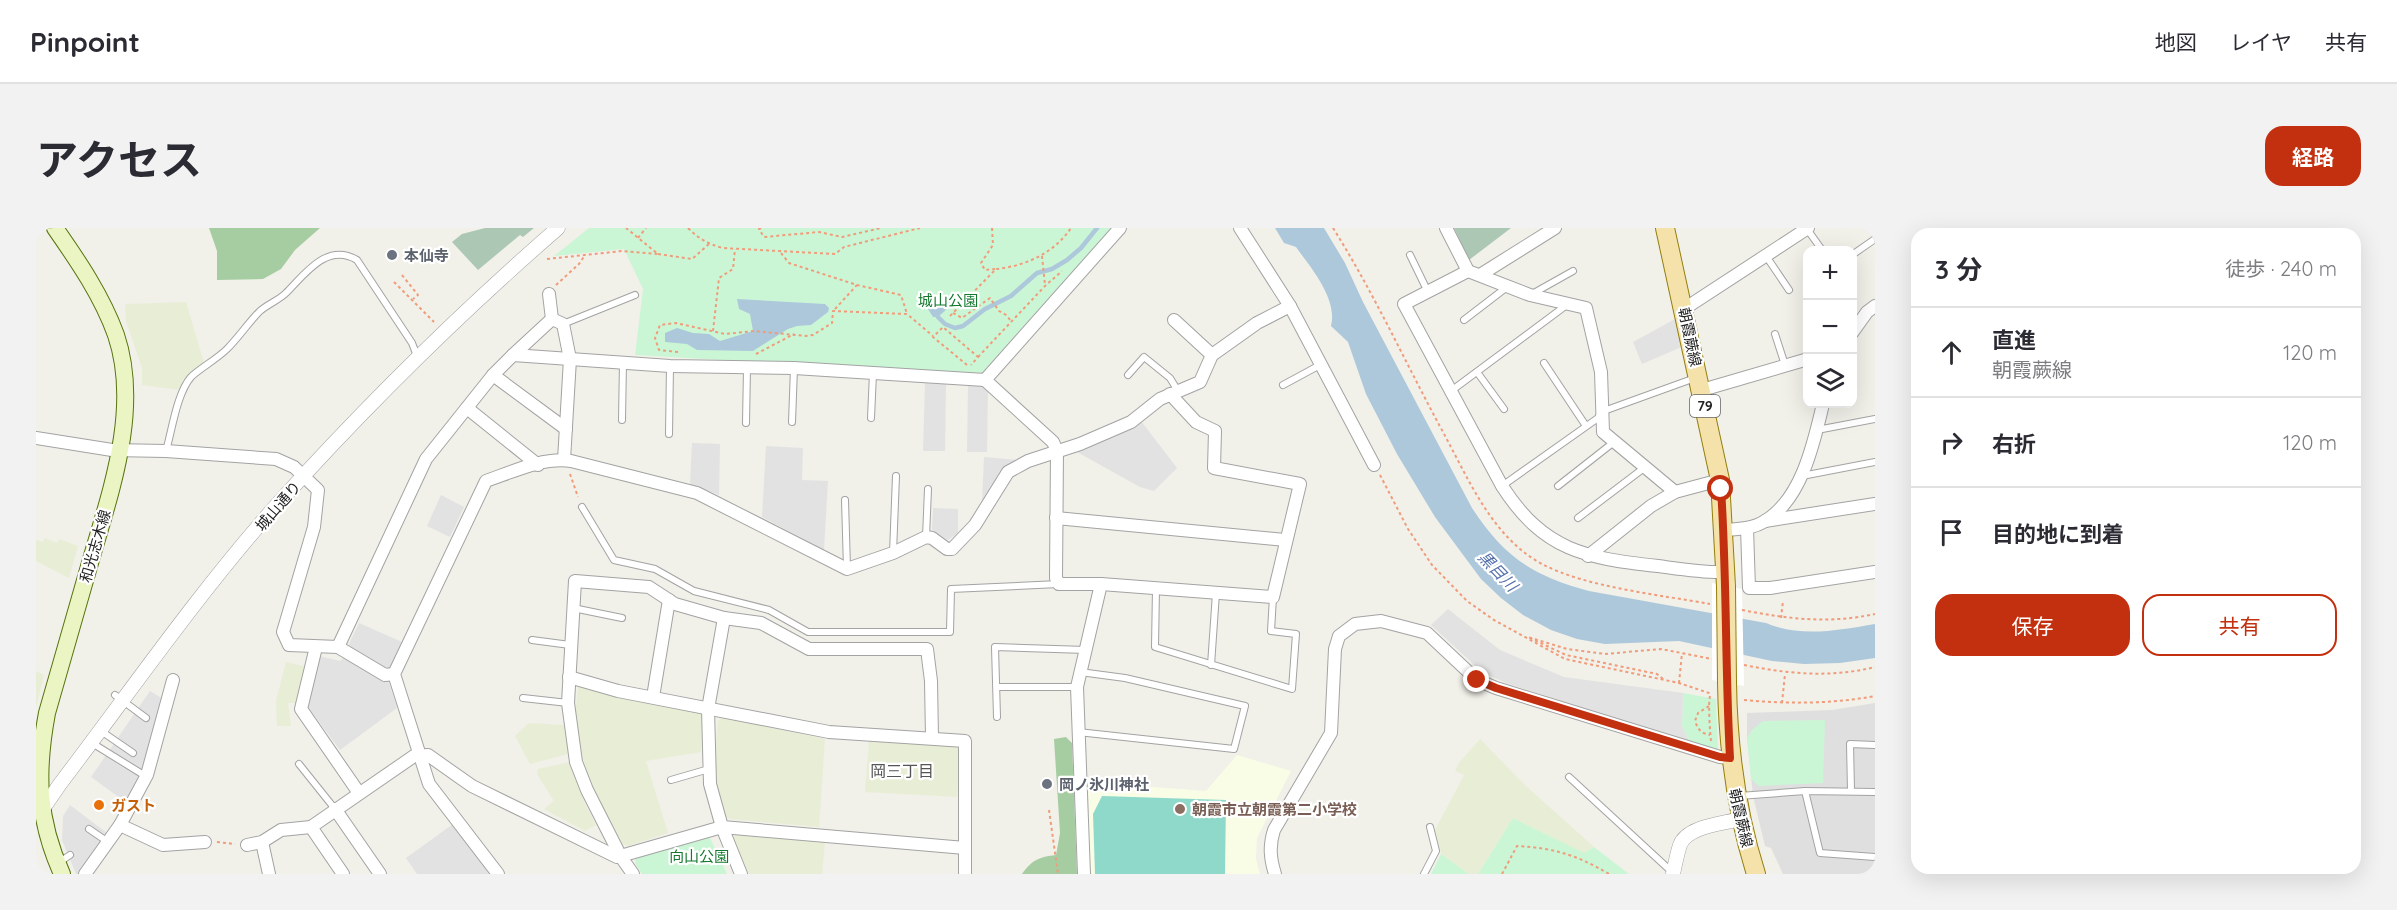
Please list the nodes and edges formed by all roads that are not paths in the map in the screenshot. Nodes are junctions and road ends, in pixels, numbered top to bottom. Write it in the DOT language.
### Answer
graph roads {
  1 [pos="55,228"];
  2 [pos="558,228"];
  3 [pos="1120,228"];
  4 [pos="1240,228"];
  5 [pos="1446,228"];
  6 [pos="1555,228"];
  7 [pos="1665,228"];
  8 [pos="1807,228"];
  9 [pos="1875,239"];
  10 [pos="1819,246"];
  11 [pos="1857,252"];
  12 [pos="1410,255"];
  13 [pos="1766,255"];
  14 [pos="1573,271"];
  15 [pos="1474,273"];
  16 [pos="1507,286"];
  17 [pos="1789,290"];
  18 [pos="1428,292"];
  19 [pos="549,294"];
  20 [pos="635,295"];
  21 [pos="1530,295"];
  22 [pos="1569,303"];
  23 [pos="1290,306"];
  24 [pos="1875,306"];
  25 [pos="1684,309"];
  26 [pos="1174,320"];
  27 [pos="1464,320"];
  28 [pos="557,322"];
  29 [pos="1857,326"];
  30 [pos="1775,334"];
  31 [pos="513,355"];
  32 [pos="1212,355"];
  33 [pos="417,357"];
  34 [pos="570,359"];
  35 [pos="623,361"];
  36 [pos="750,361"];
  37 [pos="1803,361"];
  38 [pos="1544,363"];
  39 [pos="1320,365"];
  40 [pos="670,366"];
  41 [pos="1786,366"];
  42 [pos="794,368"];
  43 [pos="1477,372"];
  44 [pos="873,373"];
  45 [pos="493,375"];
  46 [pos="1128,375"];
  47 [pos="984,380"];
  48 [pos="1700,383"];
  49 [pos="1283,385"];
  50 [pos="1174,392"];
  51 [pos="1450,392"];
  52 [pos="467,408"];
  53 [pos="1822,408"];
  54 [pos="1504,409"];
  55 [pos="1601,412"];
  56 [pos="871,418"];
  57 [pos="621,420"];
  58 [pos="1875,420"];
  59 [pos="792,422"];
  60 [pos="746,423"];
  61 [pos="1586,426"];
  62 [pos="566,429"];
  63 [pos="1817,430"];
  64 [pos="669,434"];
  65 [pos="36,438"];
  66 [pos="1614,442"];
  67 [pos="121,450"];
  68 [pos="166,451"];
  69 [pos="1057,451"];
  70 [pos="564,460"];
  71 [pos="1875,462"];
  72 [pos="538,465"];
  73 [pos="1374,465"];
  74 [pos="1644,468"];
  75 [pos="305,476"];
  76 [pos="896,476"];
  77 [pos="1802,476"];
  78 [pos="1720,480"];
  79 [pos="1502,486"];
  80 [pos="1558,486"];
  81 [pos="928,489"];
  82 [pos="1675,492"];
  83 [pos="845,500"];
  84 [pos="1875,504"];
  85 [pos="582,507"];
  86 [pos="1056,518"];
  87 [pos="1578,518"];
  88 [pos="1765,521"];
  89 [pos="1747,528"];
  90 [pos="1724,530"];
  91 [pos="926,537"];
  92 [pos="1285,540"];
  93 [pos="893,553"];
  94 [pos="1587,556"];
  95 [pos="847,569"];
  96 [pos="1875,572"];
  97 [pos="1726,579"];
  98 [pos="1059,584"];
  99 [pos="1101,584"];
  100 [pos="1156,588"];
  101 [pos="1216,592"];
  102 [pos="1273,597"];
  103 [pos="669,600"];
  104 [pos="573,608"];
  105 [pos="622,618"];
  106 [pos="724,618"];
  107 [pos="532,640"];
  108 [pos="570,645"];
  109 [pos="316,647"];
  110 [pos="338,647"];
  111 [pos="1086,651"];
  112 [pos="1211,665"];
  113 [pos="1080,672"];
  114 [pos="394,674"];
  115 [pos="569,677"];
  116 [pos="173,680"];
  117 [pos="997,687"];
  118 [pos="1077,687"];
  119 [pos="653,697"];
  120 [pos="119,698"];
  121 [pos="523,698"];
  122 [pos="568,703"];
  123 [pos="708,709"];
  124 [pos="997,717"];
  125 [pos="146,718"];
  126 [pos="100,731"];
  127 [pos="1077,732"];
  128 [pos="932,737"];
  129 [pos="91,743"];
  130 [pos="1875,745"];
  131 [pos="133,753"];
  132 [pos="421,756"];
  133 [pos="1730,758"];
  134 [pos="299,764"];
  135 [pos="710,768"];
  136 [pos="147,777"];
  137 [pos="1569,777"];
  138 [pos="671,780"];
  139 [pos="1851,790"];
  140 [pos="1805,791"];
  141 [pos="1875,792"];
  142 [pos="359,793"];
  143 [pos="1735,797"];
  144 [pos="334,809"];
  145 [pos="38,815"];
  146 [pos="1740,819"];
  147 [pos="120,825"];
  148 [pos="311,827"];
  149 [pos="722,827"];
  150 [pos="1430,827"];
  151 [pos="89,829"];
  152 [pos="108,842"];
  153 [pos="205,842"];
  154 [pos="262,842"];
  155 [pos="247,845"];
  156 [pos="965,848"];
  157 [pos="621,857"];
  158 [pos="1875,857"];
  159 [pos="63,864"];
  160 [pos="1673,873"];
  161 [pos="85,874"];
  162 [pos="269,874"];
  163 [pos="343,874"];
  164 [pos="380,874"];
  165 [pos="498,874"];
  166 [pos="633,874"];
  167 [pos="741,874"];
  168 [pos="965,874"];
  169 [pos="1084,874"];
  170 [pos="1275,874"];
  171 [pos="1424,874"];
  172 [pos="1756,874"];
  1 -- 67 [label="main road, 和光志木線"];
  2 -- 33 [label="street, 城山通り"];
  3 -- 47 [label="street"];
  4 -- 23 [label="street"];
  5 -- 15 [label="street"];
  6 -- 15 [label="street"];
  7 -- 25 [label="main road, 朝霞蕨線 / 79"];
  8 -- 10 [label="lane"];
  8 -- 13 [label="street"];
  9 -- 11 [label="lane"];
  12 -- 18 [label="lane"];
  13 -- 17 [label="lane"];
  13 -- 25 [label="street"];
  14 -- 21 [label="lane"];
  15 -- 16 [label="street"];
  15 -- 18 [label="street"];
  16 -- 21 [label="street"];
  16 -- 27 [label="lane"];
  18 -- 51 [label="street"];
  19 -- 28 [label="street"];
  20 -- 28 [label="lane"];
  21 -- 22 [label="street"];
  22 -- 43 [label="lane"];
  22 -- 55 [label="street"];
  23 -- 32 [label="street"];
  23 -- 39 [label="street"];
  24 -- 29 [label="street"];
  25 -- 48 [label="main road, 朝霞蕨線 / 79"];
  26 -- 32 [label="street"];
  28 -- 31 [label="street"];
  28 -- 34 [label="street"];
  30 -- 41 [label="lane"];
  31 -- 34 [label="street"];
  31 -- 45 [label="street"];
  32 -- 50 [label="street"];
  33 -- 68 [label="lane"];
  33 -- 75 [label="street, 城山通り"];
  34 -- 35 [label="street"];
  34 -- 62 [label="street"];
  35 -- 40 [label="street"];
  35 -- 57 [label="lane"];
  36 -- 40 [label="street"];
  36 -- 42 [label="street"];
  36 -- 60 [label="lane"];
  37 -- 41 [label="street"];
  38 -- 61 [label="lane"];
  39 -- 49 [label="lane"];
  39 -- 73 [label="street"];
  40 -- 64 [label="lane"];
  41 -- 48 [label="street"];
  42 -- 44 [label="street"];
  42 -- 59 [label="lane"];
  43 -- 51 [label="lane"];
  43 -- 54 [label="lane"];
  44 -- 47 [label="street"];
  44 -- 56 [label="lane"];
  45 -- 52 [label="street"];
  45 -- 62 [label="street"];
  46 -- 50 [label="lane"];
  47 -- 69 [label="street"];
  48 -- 55 [label="lane"];
  48 -- 78 [label="main road, 朝霞蕨線 / 79"];
  50 -- 69 [label="street"];
  50 -- 92 [label="street"];
  51 -- 79 [label="street"];
  52 -- 72 [label="street"];
  52 -- 110 [label="street"];
  53 -- 63 [label="street"];
  55 -- 61 [label="lane"];
  55 -- 66 [label="street"];
  58 -- 63 [label="lane"];
  61 -- 79 [label="lane"];
  62 -- 70 [label="street"];
  63 -- 77 [label="street"];
  65 -- 67 [label="street"];
  66 -- 74 [label="street"];
  66 -- 80 [label="lane"];
  67 -- 68 [label="street"];
  67 -- 145 [label="main road, 和光志木線"];
  68 -- 75 [label="street"];
  69 -- 86 [label="street"];
  69 -- 91 [label="street"];
  70 -- 72 [label="street"];
  70 -- 95 [label="street"];
  71 -- 77 [label="lane"];
  72 -- 114 [label="street"];
  74 -- 82 [label="street"];
  74 -- 87 [label="lane"];
  75 -- 109 [label="street"];
  75 -- 120 [label="street, 城山通り"];
  76 -- 93 [label="lane"];
  77 -- 88 [label="street"];
  78 -- 82 [label="street"];
  78 -- 90 [label="main road, 朝霞蕨線 / 79"];
  79 -- 94 [label="street"];
  81 -- 91 [label="lane"];
  82 -- 94 [label="street"];
  83 -- 95 [label="lane"];
  84 -- 88 [label="street"];
  85 -- 98 [label="lane"];
  86 -- 92 [label="street"];
  86 -- 98 [label="street"];
  88 -- 89 [label="street"];
  89 -- 90 [label="street"];
  89 -- 96 [label="street"];
  90 -- 97 [label="main road, 朝霞蕨線 / 79"];
  91 -- 93 [label="street"];
  92 -- 102 [label="street"];
  93 -- 95 [label="street"];
  94 -- 97 [label="street"];
  97 -- 133 [label="main road, 朝霞蕨線 / 79, bridge"];
  98 -- 99 [label="street"];
  99 -- 100 [label="street"];
  99 -- 111 [label="street"];
  100 -- 101 [label="street"];
  100 -- 112 [label="lane"];
  101 -- 102 [label="street"];
  101 -- 112 [label="lane"];
  102 -- 112 [label="lane"];
  103 -- 104 [label="street"];
  103 -- 106 [label="street"];
  103 -- 119 [label="street"];
  104 -- 105 [label="lane"];
  104 -- 108 [label="street"];
  106 -- 123 [label="street"];
  106 -- 128 [label="street"];
  107 -- 108 [label="lane"];
  108 -- 115 [label="street"];
  109 -- 110 [label="street"];
  109 -- 142 [label="street"];
  110 -- 114 [label="street"];
  111 -- 113 [label="street"];
  111 -- 117 [label="lane"];
  113 -- 118 [label="street"];
  113 -- 127 [label="lane"];
  114 -- 132 [label="street"];
  115 -- 119 [label="street"];
  115 -- 122 [label="street"];
  116 -- 136 [label="street"];
  117 -- 118 [label="lane"];
  117 -- 124 [label="lane"];
  118 -- 127 [label="street"];
  119 -- 123 [label="street"];
  120 -- 125 [label="lane"];
  120 -- 126 [label="street, 城山通り"];
  121 -- 122 [label="lane"];
  122 -- 157 [label="street"];
  123 -- 128 [label="street"];
  123 -- 135 [label="street"];
  126 -- 129 [label="street, 城山通り"];
  126 -- 131 [label="lane"];
  127 -- 169 [label="street"];
  128 -- 156 [label="street"];
  129 -- 136 [label="lane"];
  129 -- 145 [label="street, 城山通り"];
  130 -- 139 [label="lane"];
  132 -- 142 [label="street"];
  132 -- 157 [label="street"];
  132 -- 165 [label="street"];
  133 -- 143 [label="main road, 朝霞蕨線 / 79"];
  133 -- 170 [label="street"];
  134 -- 144 [label="lane"];
  135 -- 138 [label="lane"];
  135 -- 149 [label="street"];
  136 -- 147 [label="street"];
  137 -- 160 [label="lane"];
  139 -- 140 [label="lane"];
  139 -- 141 [label="lane"];
  140 -- 143 [label="lane"];
  140 -- 158 [label="lane"];
  142 -- 144 [label="street"];
  143 -- 146 [label="main road, 朝霞蕨線 / 79"];
  144 -- 148 [label="street"];
  144 -- 164 [label="street"];
  145 -- 159 [label="main road, 和光志木線"];
  146 -- 160 [label="street"];
  146 -- 172 [label="main road, 朝霞蕨線 / 79"];
  147 -- 152 [label="street"];
  147 -- 153 [label="street"];
  148 -- 154 [label="street"];
  148 -- 163 [label="street"];
  149 -- 156 [label="street"];
  149 -- 157 [label="street"];
  149 -- 167 [label="street"];
  150 -- 171 [label="lane"];
  151 -- 152 [label="lane"];
  152 -- 161 [label="street"];
  154 -- 155 [label="street"];
  154 -- 162 [label="street"];
  156 -- 168 [label="street"];
  157 -- 166 [label="street"];
}
